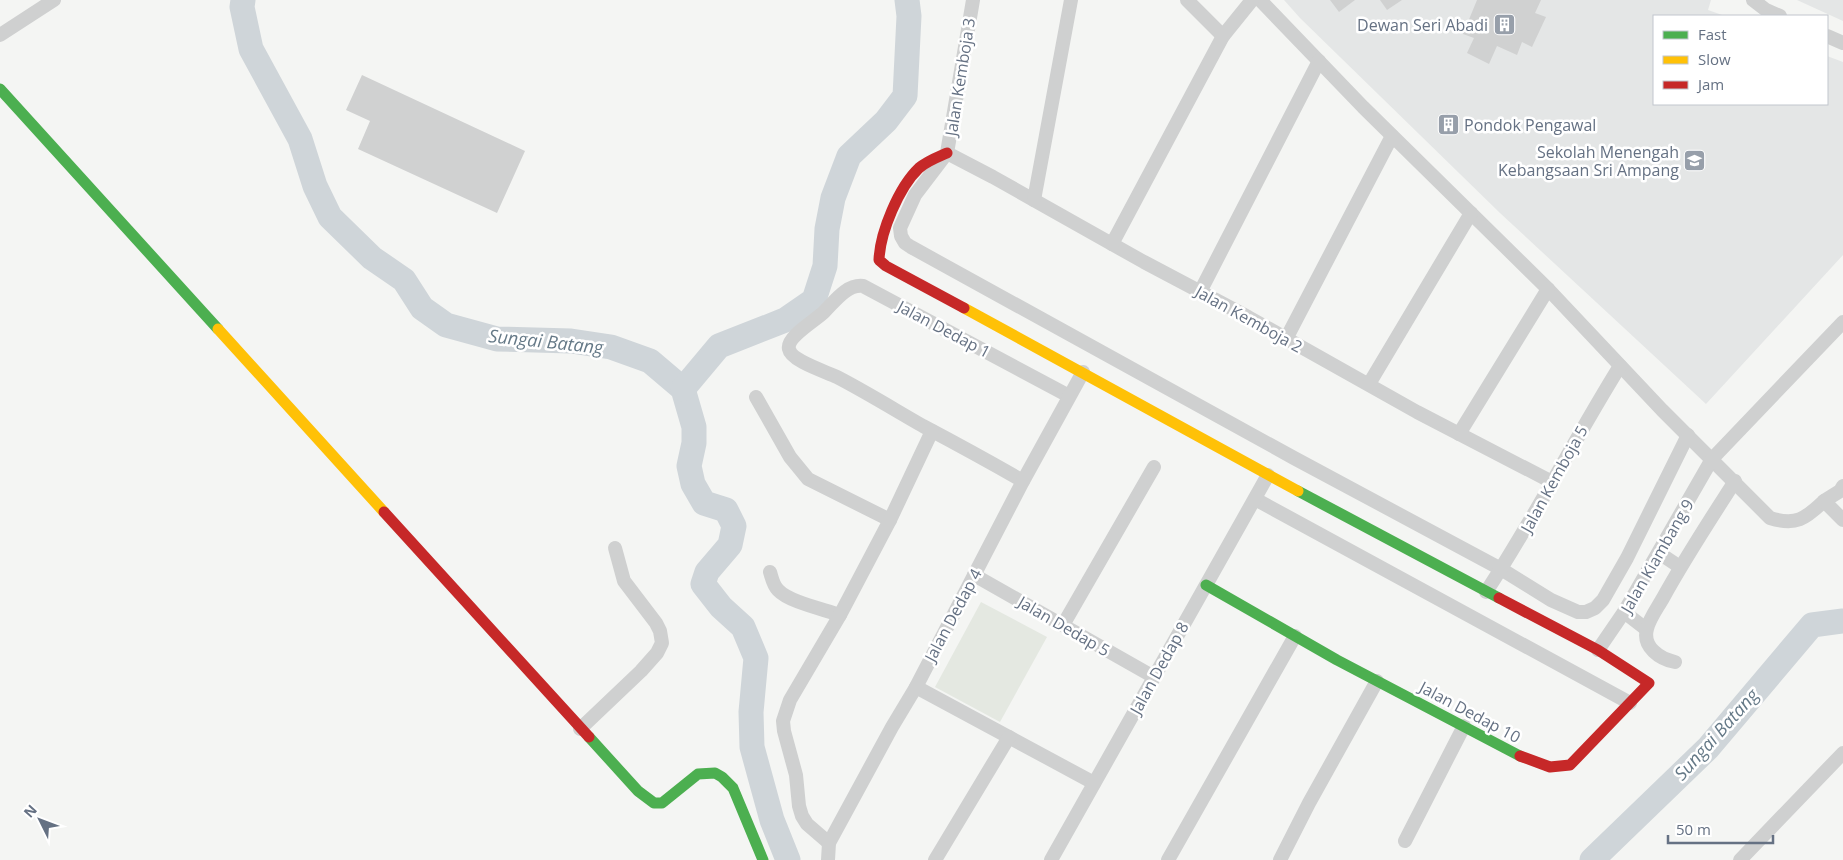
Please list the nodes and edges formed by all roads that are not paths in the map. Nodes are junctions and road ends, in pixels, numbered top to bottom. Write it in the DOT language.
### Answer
graph roads {
  1 [pos="54,0"];
  2 [pos="973,0"];
  3 [pos="1070,0"];
  4 [pos="1187,0"];
  5 [pos="1252,0"];
  6 [pos="1260,0"];
  7 [pos="1753,0"];
  8 [pos="1778,15"];
  9 [pos="0,35"];
  10 [pos="1223,36"];
  11 [pos="1828,36"];
  12 [pos="1843,43"];
  13 [pos="1319,62"];
  14 [pos="0,89"];
  15 [pos="1392,136"];
  16 [pos="947,153"];
  17 [pos="1034,200"];
  18 [pos="1471,213"];
  19 [pos="1112,244"];
  20 [pos="1548,289"];
  21 [pos="1200,292"];
  22 [pos="1843,322"];
  23 [pos="1286,339"];
  24 [pos="1620,366"];
  25 [pos="1083,372"];
  26 [pos="1369,384"];
  27 [pos="1069,396"];
  28 [pos="756,397"];
  29 [pos="932,431"];
  30 [pos="1459,434"];
  31 [pos="1688,434"];
  32 [pos="1712,459"];
  33 [pos="1154,467"];
  34 [pos="1268,475"];
  35 [pos="1023,481"];
  36 [pos="1735,481"];
  37 [pos="1552,482"];
  38 [pos="1843,486"];
  39 [pos="1255,499"];
  40 [pos="1824,502"];
  41 [pos="890,520"];
  42 [pos="1843,520"];
  43 [pos="615,548"];
  44 [pos="1659,553"];
  45 [pos="1680,567"];
  46 [pos="1501,569"];
  47 [pos="770,572"];
  48 [pos="974,574"];
  49 [pos="1206,585"];
  50 [pos="1486,592"];
  51 [pos="1624,612"];
  52 [pos="840,615"];
  53 [pos="1063,625"];
  54 [pos="1646,629"];
  55 [pos="1295,636"];
  56 [pos="1598,650"];
  57 [pos="1675,662"];
  58 [pos="1154,677"];
  59 [pos="1377,681"];
  60 [pos="916,687"];
  61 [pos="1630,703"];
  62 [pos="1464,726"];
  63 [pos="580,730"];
  64 [pos="1009,737"];
  65 [pos="1843,753"];
  66 [pos="1094,783"];
  67 [pos="1405,841"];
  68 [pos="830,843"];
  69 [pos="763,860"];
  70 [pos="828,860"];
  71 [pos="935,860"];
  72 [pos="1051,860"];
  73 [pos="1168,860"];
  74 [pos="1280,860"];
  75 [pos="1740,860"];
  1 -- 9 [label="street"];
  2 -- 16 [label="street, Jalan Kemboja 3"];
  3 -- 17 [label="street"];
  4 -- 10 [label="street"];
  5 -- 10 [label="street"];
  6 -- 13 [label="street"];
  7 -- 8 [label="street"];
  10 -- 19 [label="street"];
  11 -- 12 [label="street"];
  13 -- 15 [label="street"];
  13 -- 21 [label="street"];
  14 -- 63 [label="street"];
  15 -- 18 [label="street"];
  15 -- 23 [label="street"];
  16 -- 17 [label="street, Jalan Kemboja 2"];
  16 -- 25 [label="street"];
  16 -- 46 [label="street"];
  17 -- 19 [label="street, Jalan Kemboja 2"];
  18 -- 20 [label="street"];
  18 -- 26 [label="street"];
  19 -- 21 [label="street, Jalan Kemboja 2"];
  20 -- 24 [label="street"];
  20 -- 30 [label="street"];
  21 -- 23 [label="street, Jalan Kemboja 2"];
  22 -- 32 [label="street, Jalan Kiambang 9"];
  23 -- 26 [label="street, Jalan Kemboja 2"];
  24 -- 31 [label="street"];
  24 -- 37 [label="street, Jalan Kemboja 5"];
  25 -- 27 [label="street, Jalan Dedap 4"];
  25 -- 34 [label="street"];
  26 -- 30 [label="street, Jalan Kemboja 2"];
  27 -- 29 [label="street, Jalan Dedap 1"];
  27 -- 35 [label="street, Jalan Dedap 4"];
  28 -- 41 [label="street"];
  29 -- 35 [label="street"];
  29 -- 41 [label="street"];
  30 -- 37 [label="street, Jalan Kemboja 2"];
  31 -- 32 [label="street"];
  31 -- 46 [label="street"];
  32 -- 36 [label="street"];
  32 -- 44 [label="street, Jalan Kiambang 9"];
  33 -- 53 [label="street"];
  34 -- 39 [label="street, Jalan Dedap 8"];
  34 -- 50 [label="street"];
  35 -- 48 [label="street, Jalan Dedap 4"];
  36 -- 40 [label="street"];
  36 -- 45 [label="street"];
  37 -- 46 [label="street, Jalan Kemboja 5"];
  38 -- 40 [label="street"];
  39 -- 49 [label="street, Jalan Dedap 8"];
  39 -- 61 [label="street"];
  40 -- 42 [label="street"];
  41 -- 52 [label="street"];
  43 -- 63 [label="street"];
  44 -- 45 [label="street"];
  44 -- 51 [label="street, Jalan Kiambang 9"];
  45 -- 54 [label="street"];
  46 -- 50 [label="street, Jalan Kemboja 5"];
  47 -- 52 [label="street"];
  48 -- 53 [label="street, Jalan Dedap 5"];
  48 -- 60 [label="street, Jalan Dedap 4"];
  49 -- 55 [label="street, Jalan Dedap 10"];
  49 -- 58 [label="street, Jalan Dedap 8"];
  50 -- 56 [label="street"];
  51 -- 54 [label="street"];
  51 -- 56 [label="street, Jalan Kiambang 9"];
  52 -- 68 [label="street"];
  53 -- 58 [label="street, Jalan Dedap 5"];
  54 -- 57 [label="street"];
  55 -- 59 [label="street, Jalan Dedap 10"];
  55 -- 73 [label="street"];
  56 -- 61 [label="street, Jalan Dedap 10"];
  58 -- 66 [label="street, Jalan Dedap 8"];
  59 -- 62 [label="street, Jalan Dedap 10"];
  59 -- 74 [label="street"];
  60 -- 64 [label="street"];
  60 -- 68 [label="street, Jalan Dedap 4"];
  61 -- 62 [label="street, Jalan Dedap 10"];
  62 -- 67 [label="street"];
  63 -- 69 [label="street"];
  64 -- 66 [label="street"];
  64 -- 71 [label="street"];
  65 -- 75 [label="street"];
  66 -- 72 [label="street, Jalan Dedap 8"];
  68 -- 70 [label="street, Jalan Dedap 4"];
}
